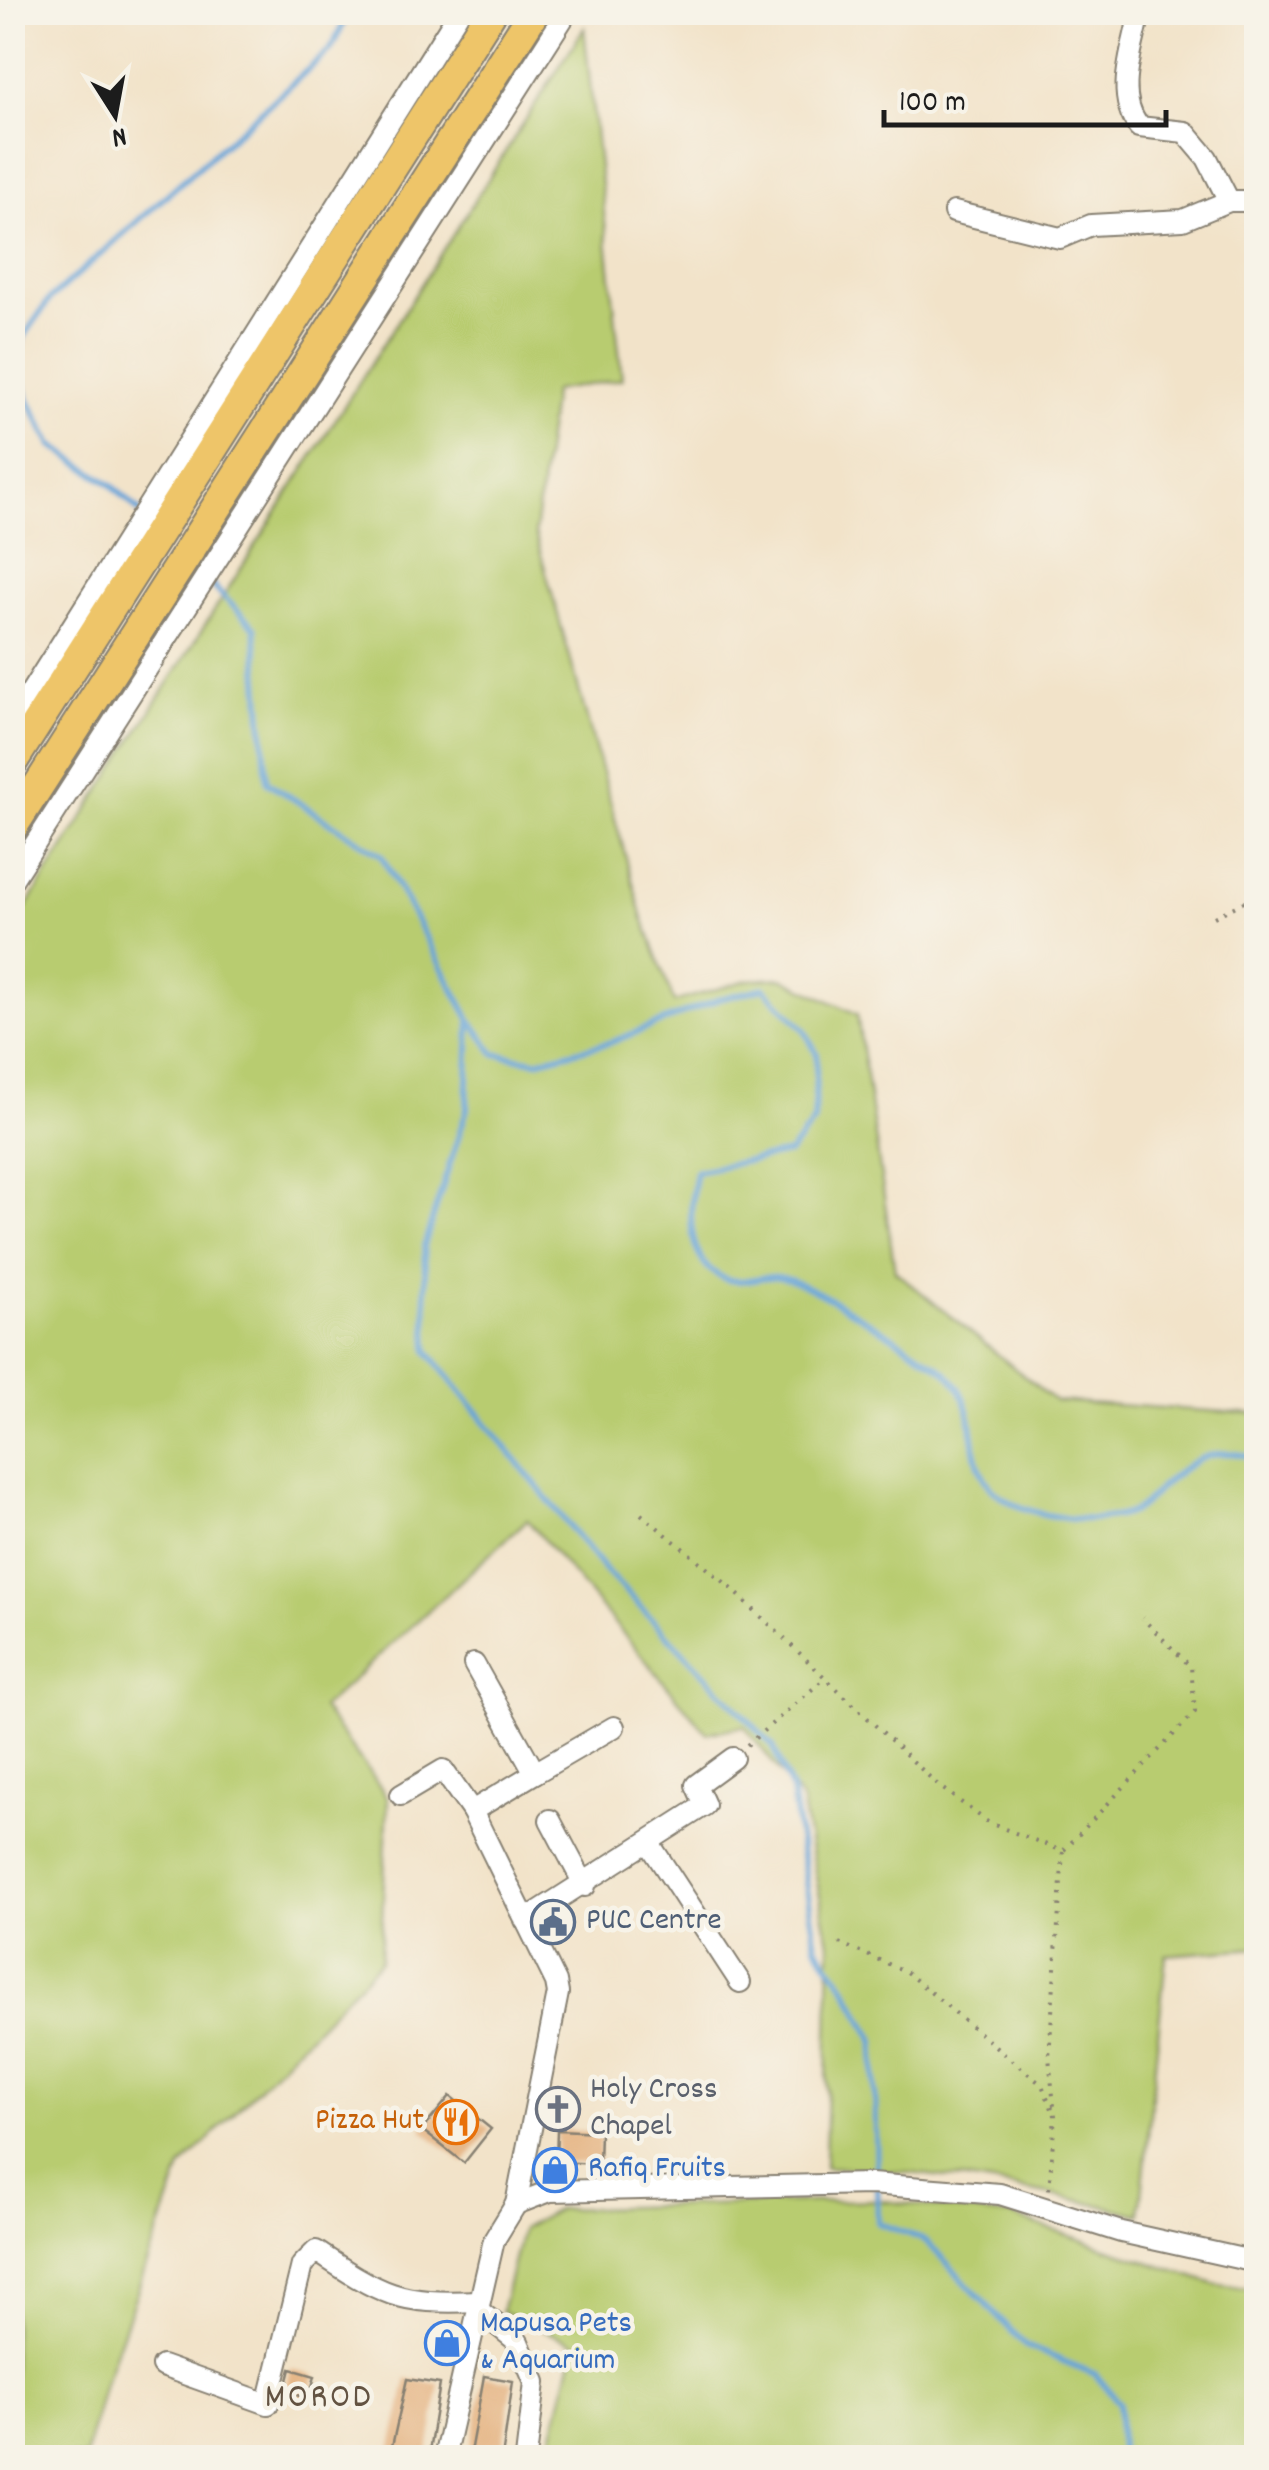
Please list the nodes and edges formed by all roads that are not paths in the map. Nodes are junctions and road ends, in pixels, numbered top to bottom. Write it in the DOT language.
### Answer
graph roads {
  1 [pos="459,12"];
  2 [pos="491,12"];
  3 [pos="534,12"];
  4 [pos="567,12"];
  5 [pos="1140,12"];
  6 [pos="1229,201"];
  7 [pos="1256,201"];
  8 [pos="954,212"];
  9 [pos="12,722"];
  10 [pos="12,762"];
  11 [pos="12,827"];
  12 [pos="12,880"];
  13 [pos="474,1664"];
  14 [pos="614,1727"];
  15 [pos="733,1758"];
  16 [pos="535,1773"];
  17 [pos="401,1795"];
  18 [pos="472,1811"];
  19 [pos="550,1820"];
  20 [pos="649,1843"];
  21 [pos="585,1886"];
  22 [pos="526,1920"];
  23 [pos="740,1982"];
  24 [pos="516,2204"];
  25 [pos="1256,2262"];
  26 [pos="478,2305"];
  27 [pos="162,2366"];
  28 [pos="444,2458"];
  29 [pos="526,2458"];
  1 -- 9 [label="street"];
  2 -- 10 [label="highway"];
  3 -- 11 [label="highway"];
  4 -- 12 [label="street"];
  5 -- 6 [label="street"];
  6 -- 7 [label="street"];
  6 -- 8 [label="street"];
  13 -- 16 [label="street"];
  14 -- 16 [label="street"];
  15 -- 20 [label="street"];
  16 -- 18 [label="street"];
  17 -- 18 [label="street"];
  18 -- 22 [label="street"];
  19 -- 21 [label="street"];
  20 -- 21 [label="street"];
  20 -- 23 [label="street"];
  21 -- 22 [label="street"];
  22 -- 24 [label="street"];
  24 -- 25 [label="street"];
  24 -- 26 [label="street"];
  26 -- 27 [label="street"];
  26 -- 28 [label="street"];
  26 -- 29 [label="street"];
}
